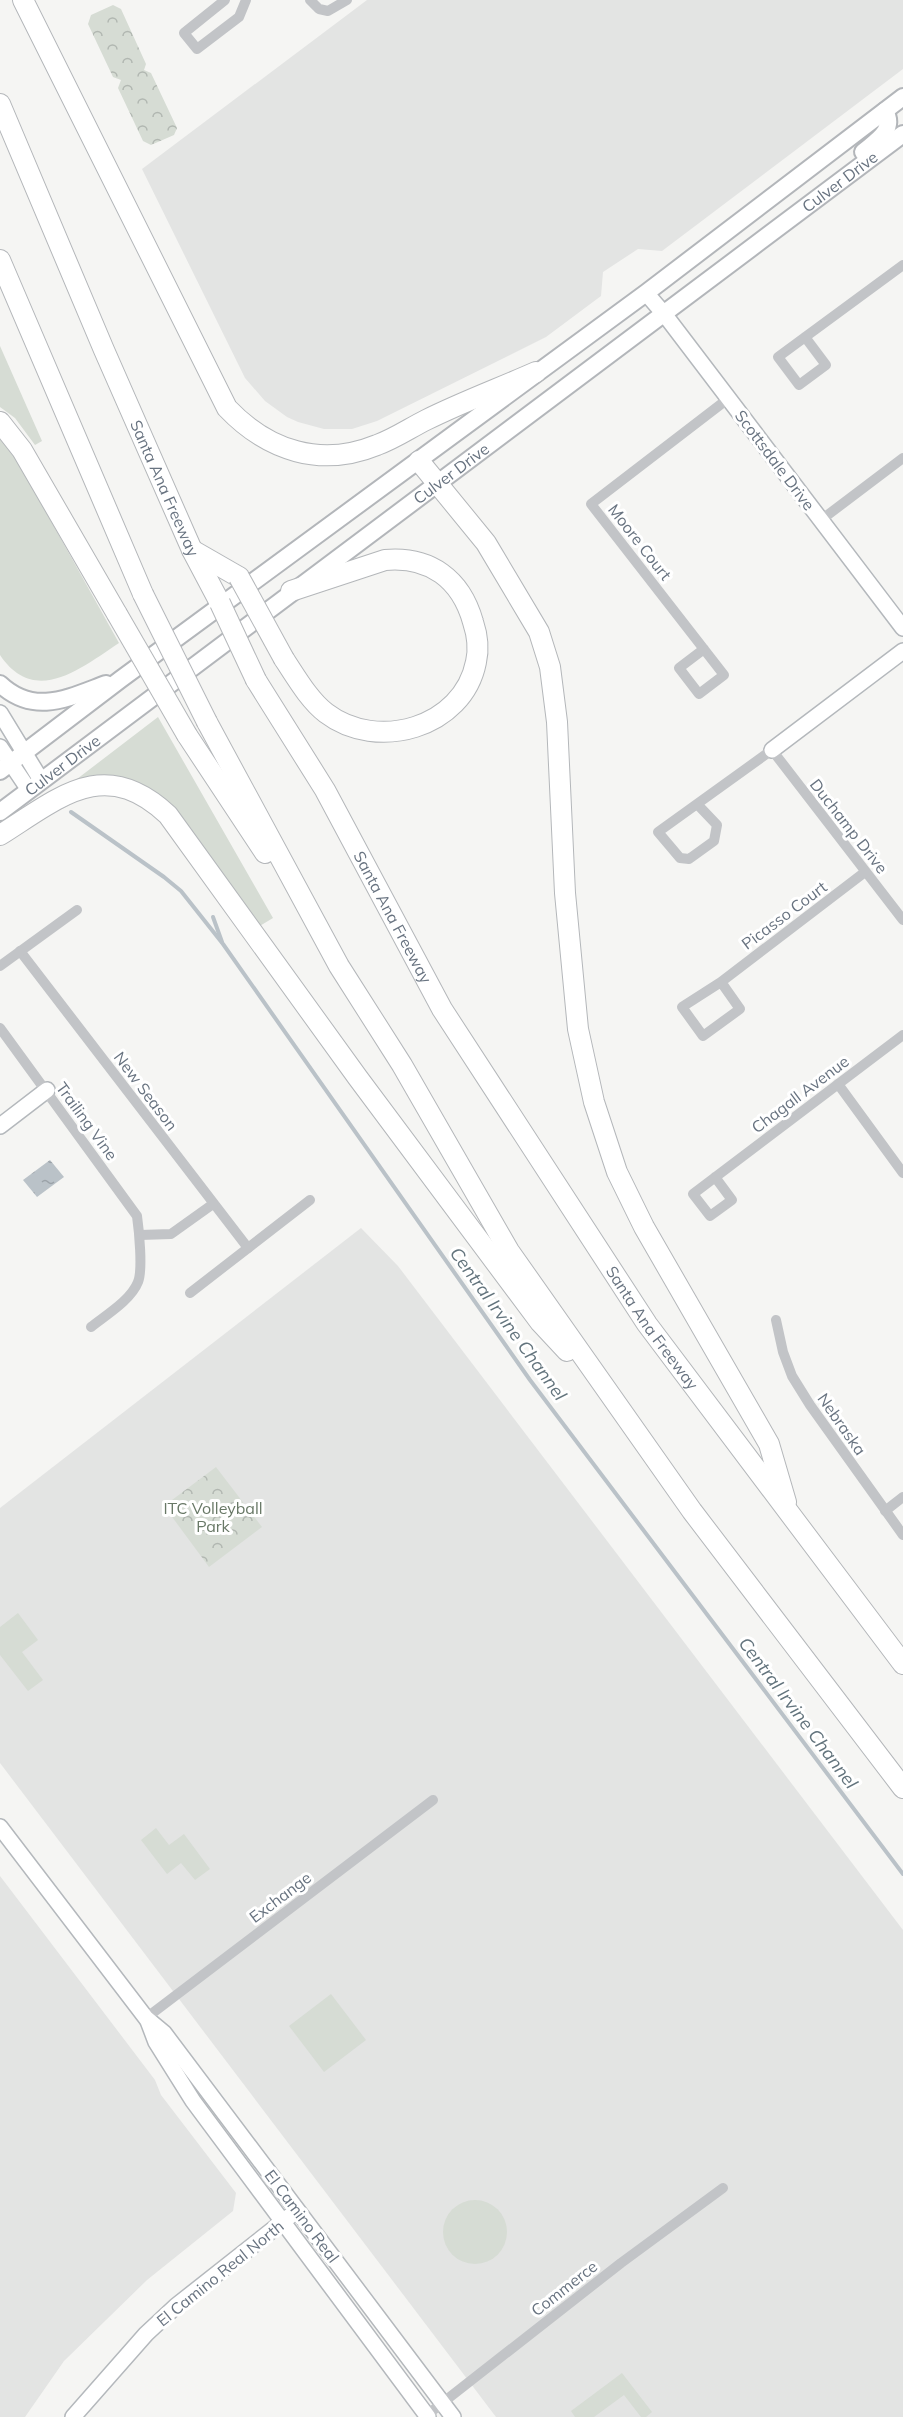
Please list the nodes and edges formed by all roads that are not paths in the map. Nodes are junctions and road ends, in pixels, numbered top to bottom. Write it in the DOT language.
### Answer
graph roads {
  1 [pos="23,0"];
  2 [pos="227,0"];
  3 [pos="245,0"];
  4 [pos="310,0"];
  5 [pos="346,0"];
  6 [pos="903,97"];
  7 [pos="0,104"];
  8 [pos="885,111"];
  9 [pos="903,134"];
  10 [pos="834,187"];
  11 [pos="0,260"];
  12 [pos="903,265"];
  13 [pos="646,293"];
  14 [pos="665,315"];
  15 [pos="805,338"];
  16 [pos="536,372"];
  17 [pos="729,399"];
  18 [pos="0,422"];
  19 [pos="903,458"];
  20 [pos="419,460"];
  21 [pos="437,485"];
  22 [pos="821,520"];
  23 [pos="198,556"];
  24 [pos="291,591"];
  25 [pos="903,628"];
  26 [pos="704,649"];
  27 [pos="903,651"];
  28 [pos="121,679"];
  29 [pos="0,684"];
  30 [pos="0,713"];
  31 [pos="0,747"];
  32 [pos="772,750"];
  33 [pos="12,763"];
  34 [pos="35,785"];
  35 [pos="698,805"];
  36 [pos="0,812"];
  37 [pos="0,835"];
  38 [pos="866,872"];
  39 [pos="77,910"];
  40 [pos="903,920"];
  41 [pos="20,951"];
  42 [pos="0,966"];
  43 [pos="339,966"];
  44 [pos="721,982"];
  45 [pos="0,1028"];
  46 [pos="903,1035"];
  47 [pos="838,1084"];
  48 [pos="47,1090"];
  49 [pos="0,1126"];
  50 [pos="903,1173"];
  51 [pos="715,1177"];
  52 [pos="310,1200"];
  53 [pos="213,1204"];
  54 [pos="140,1235"];
  55 [pos="248,1248"];
  56 [pos="190,1293"];
  57 [pos="776,1320"];
  58 [pos="91,1327"];
  59 [pos="621,1411"];
  60 [pos="903,1497"];
  61 [pos="885,1511"];
  62 [pos="791,1516"];
  63 [pos="903,1535"];
  64 [pos="903,1664"];
  65 [pos="903,1788"];
  66 [pos="433,1800"];
  67 [pos="0,1827"];
  68 [pos="146,2018"];
  69 [pos="723,2188"];
  70 [pos="297,2210"];
  71 [pos="282,2222"];
  72 [pos="442,2402"];
  73 [pos="428,2416"];
  74 [pos="73,2417"];
  75 [pos="453,2417"];
  1 -- 16 [label="highway"];
  2 -- 3 [label="street"];
  2 -- 3 [label="street"];
  4 -- 5 [label="street"];
  6 -- 8 [label="main road, Culver Drive"];
  7 -- 23 [label="highway, Santa Ana Freeway"];
  8 -- 10 [label="main road"];
  8 -- 13 [label="main road, Culver Drive"];
  9 -- 10 [label="main road, Culver Drive"];
  10 -- 14 [label="main road, Culver Drive"];
  11 -- 43 [label="highway, bridge"];
  12 -- 15 [label="street"];
  13 -- 14 [label="street, Scottsdale Drive"];
  13 -- 16 [label="main road, Culver Drive"];
  14 -- 17 [label="street, Scottsdale Drive"];
  14 -- 21 [label="main road, Culver Drive"];
  15 -- 15 [label="street"];
  16 -- 20 [label="main road, Culver Drive"];
  17 -- 22 [label="street, Scottsdale Drive"];
  17 -- 26 [label="street, Moore Court"];
  18 -- 43 [label="highway, bridge"];
  19 -- 22 [label="street"];
  20 -- 21 [label="highway"];
  20 -- 28 [label="main road, Culver Drive"];
  21 -- 24 [label="main road, Culver Drive"];
  21 -- 62 [label="highway"];
  22 -- 25 [label="street, Scottsdale Drive"];
  23 -- 24 [label="highway, bridge"];
  23 -- 62 [label="highway, Santa Ana Freeway, bridge"];
  24 -- 34 [label="main road, Culver Drive"];
  27 -- 32 [label="street"];
  28 -- 29 [label="main road"];
  28 -- 33 [label="main road, Culver Drive"];
  30 -- 33 [label="street"];
  31 -- 33 [label="street"];
  32 -- 35 [label="street"];
  32 -- 38 [label="street, Duchamp Drive"];
  33 -- 34 [label="street"];
  34 -- 36 [label="main road, Culver Drive"];
  35 -- 35 [label="street"];
  37 -- 59 [label="highway"];
  38 -- 40 [label="street, Duchamp Drive"];
  38 -- 44 [label="street, Picasso Court"];
  39 -- 41 [label="street"];
  41 -- 42 [label="street"];
  41 -- 53 [label="street, New Season"];
  43 -- 59 [label="highway"];
  44 -- 44 [label="street, Picasso Court"];
  45 -- 48 [label="street, Trailing Vine"];
  46 -- 47 [label="street, Chagall Avenue"];
  47 -- 50 [label="street"];
  47 -- 51 [label="street, Chagall Avenue"];
  48 -- 49 [label="street"];
  48 -- 54 [label="street, Trailing Vine"];
  52 -- 55 [label="street"];
  53 -- 54 [label="street"];
  53 -- 55 [label="street, New Season"];
  54 -- 58 [label="street, Trailing Vine"];
  55 -- 56 [label="street"];
  57 -- 61 [label="street, Nebraska"];
  59 -- 65 [label="highway"];
  60 -- 61 [label="street"];
  61 -- 63 [label="street, Nebraska"];
  62 -- 64 [label="highway, Santa Ana Freeway"];
  66 -- 68 [label="street, Exchange"];
  67 -- 68 [label="street, El Camino Real"];
  68 -- 70 [label="street, El Camino Real"];
  68 -- 71 [label="street, El Camino Real"];
  69 -- 72 [label="street, Commerce"];
  70 -- 71 [label="street, El Camino Real North"];
  70 -- 72 [label="street, El Camino Real"];
  71 -- 73 [label="street, El Camino Real"];
  71 -- 74 [label="street, El Camino Real North"];
  72 -- 73 [label="street, Commerce"];
  72 -- 75 [label="street, El Camino Real"];
}
